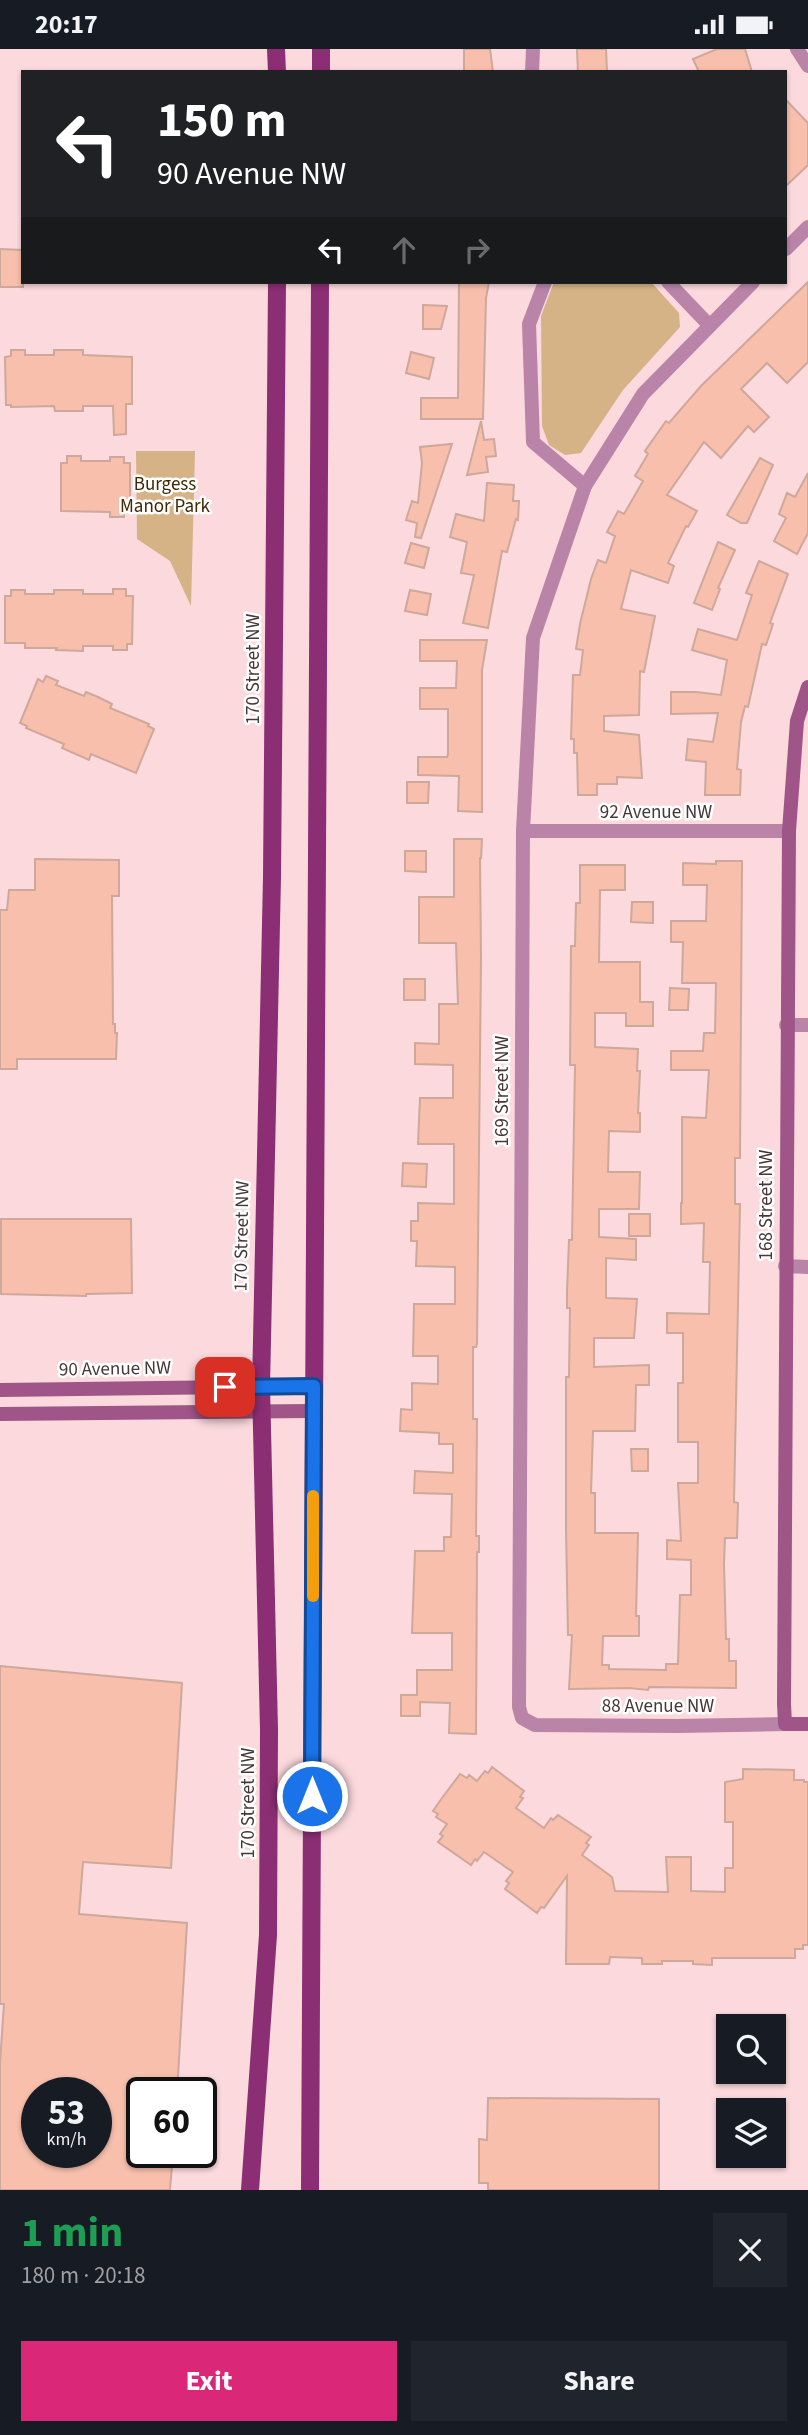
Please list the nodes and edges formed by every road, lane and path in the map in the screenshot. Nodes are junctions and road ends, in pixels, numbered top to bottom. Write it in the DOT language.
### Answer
graph roads {
  1 [pos="276,49"];
  2 [pos="321,49"];
  3 [pos="533,49"];
  4 [pos="797,49"];
  5 [pos="808,66"];
  6 [pos="276,70"];
  7 [pos="321,70"];
  8 [pos="532,70"];
  9 [pos="808,227"];
  10 [pos="787,248"];
  11 [pos="277,284"];
  12 [pos="320,284"];
  13 [pos="544,284"];
  14 [pos="670,284"];
  15 [pos="751,284"];
  16 [pos="709,325"];
  17 [pos="585,485"];
  18 [pos="808,687"];
  19 [pos="523,831"];
  20 [pos="789,831"];
  21 [pos="786,1025"];
  22 [pos="808,1025"];
  23 [pos="785,1266"];
  24 [pos="808,1267"];
  25 [pos="261,1386"];
  26 [pos="314,1386"];
  27 [pos="0,1390"];
  28 [pos="261,1411"];
  29 [pos="313,1411"];
  30 [pos="0,1414"];
  31 [pos="519,1707"];
  32 [pos="785,1724"];
  33 [pos="808,1724"];
  34 [pos="250,2190"];
  35 [pos="310,2190"];
  1 -- 6 [label="main road"];
  2 -- 7 [label="main road"];
  3 -- 8 [label="street"];
  4 -- 5 [label="street"];
  9 -- 10 [label="street"];
  11 -- 25 [label="main road, 170 Street NW"];
  12 -- 26 [label="main road"];
  13 -- 17 [label="street"];
  14 -- 16 [label="street"];
  15 -- 16 [label="street, 169 Street NW"];
  16 -- 17 [label="street, 169 Street NW"];
  17 -- 19 [label="street, 169 Street NW"];
  18 -- 20 [label="street, 168 Street NW"];
  19 -- 20 [label="street, 92 Avenue NW"];
  19 -- 31 [label="street, 169 Street NW"];
  20 -- 21 [label="street, 168 Street NW"];
  21 -- 22 [label="street"];
  21 -- 23 [label="street, 168 Street NW"];
  23 -- 24 [label="street"];
  23 -- 32 [label="street, 168 Street NW"];
  25 -- 26 [label="street, 90 Avenue NW"];
  25 -- 27 [label="street, 90 Avenue NW"];
  25 -- 28 [label="main road, 170 Street NW"];
  26 -- 29 [label="main road"];
  28 -- 29 [label="street"];
  28 -- 30 [label="street"];
  28 -- 34 [label="main road, 170 Street NW"];
  29 -- 35 [label="main road"];
  31 -- 32 [label="street, 88 Avenue NW"];
  32 -- 33 [label="street, 88 Avenue NW"];
}
